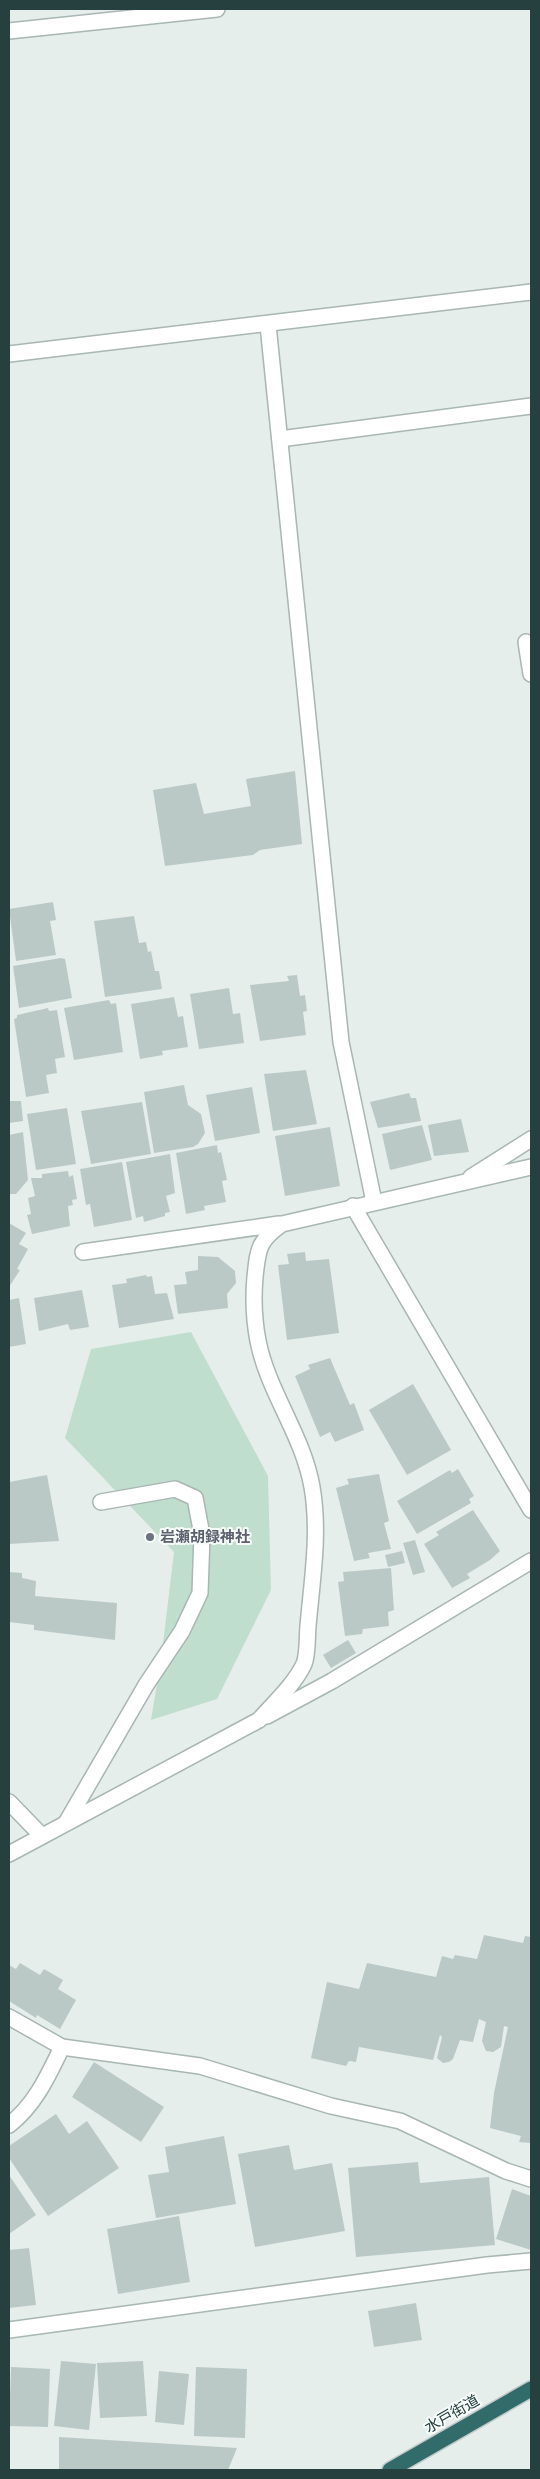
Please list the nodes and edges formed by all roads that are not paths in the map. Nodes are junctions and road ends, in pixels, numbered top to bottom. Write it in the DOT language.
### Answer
graph roads {
  1 [pos="217,9"];
  2 [pos="9,31"];
  3 [pos="531,292"];
  4 [pos="268,325"];
  5 [pos="9,354"];
  6 [pos="531,406"];
  7 [pos="280,438"];
  8 [pos="526,642"];
  9 [pos="531,674"];
  10 [pos="531,1139"];
  11 [pos="531,1167"];
  12 [pos="461,1183"];
  13 [pos="374,1202"];
  14 [pos="353,1206"];
  15 [pos="282,1224"];
  16 [pos="83,1252"];
  17 [pos="101,1502"];
  18 [pos="531,1510"];
  19 [pos="531,1561"];
  20 [pos="259,1720"];
  21 [pos="9,1802"];
  22 [pos="66,1823"];
  23 [pos="42,1836"];
  24 [pos="9,1854"];
  25 [pos="9,2017"];
  26 [pos="62,2047"];
  27 [pos="9,2125"];
  28 [pos="531,2179"];
  29 [pos="531,2261"];
  30 [pos="9,2330"];
  31 [pos="531,2388"];
  32 [pos="390,2470"];
  1 -- 2 [label="street"];
  3 -- 4 [label="street"];
  4 -- 5 [label="street"];
  4 -- 7 [label="street"];
  6 -- 7 [label="street"];
  7 -- 13 [label="street"];
  8 -- 9 [label="street"];
  10 -- 12 [label="street"];
  11 -- 12 [label="street"];
  12 -- 13 [label="street"];
  13 -- 14 [label="street"];
  14 -- 15 [label="street"];
  14 -- 18 [label="street"];
  15 -- 16 [label="street"];
  15 -- 20 [label="street"];
  17 -- 22 [label="street"];
  19 -- 20 [label="street"];
  20 -- 22 [label="street"];
  21 -- 23 [label="street"];
  22 -- 23 [label="street"];
  23 -- 24 [label="street"];
  25 -- 26 [label="street"];
  26 -- 27 [label="street"];
  26 -- 28 [label="street"];
  29 -- 30 [label="street"];
  31 -- 32 [label="highway, 水戸街道"];
}
